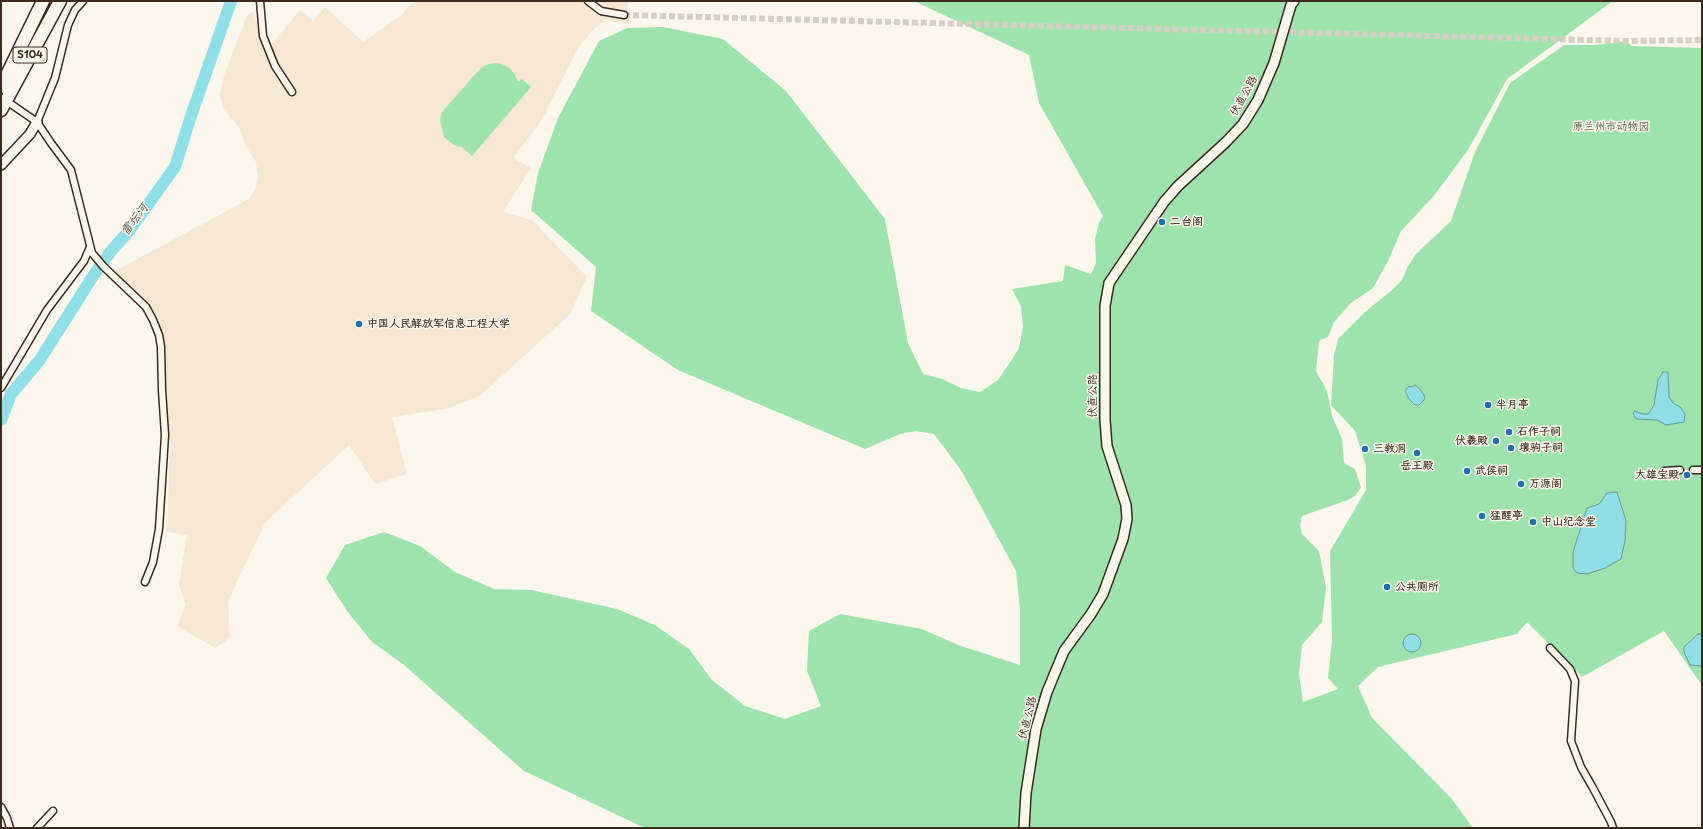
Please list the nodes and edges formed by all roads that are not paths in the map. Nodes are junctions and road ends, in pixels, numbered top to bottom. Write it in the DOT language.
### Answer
graph roads {
  1 [pos="43,1"];
  2 [pos="60,1"];
  3 [pos="83,1"];
  4 [pos="588,1"];
  5 [pos="1294,1"];
  6 [pos="262,2"];
  7 [pos="624,15"];
  8 [pos="1,87"];
  9 [pos="292,92"];
  10 [pos="3,103"];
  11 [pos="37,122"];
  12 [pos="1,165"];
  13 [pos="91,250"];
  14 [pos="1,388"];
  15 [pos="1680,470"];
  16 [pos="1693,470"];
  17 [pos="1702,470"];
  18 [pos="1664,471"];
  19 [pos="145,582"];
  20 [pos="1550,648"];
  21 [pos="1,807"];
  22 [pos="53,811"];
  23 [pos="10,828"];
  24 [pos="37,828"];
  25 [pos="1024,828"];
  26 [pos="1613,828"];
  1 -- 8 [label="highway, S104"];
  2 -- 10 [label="highway, S104"];
  3 -- 11 [label="street"];
  4 -- 7 [label="street"];
  5 -- 25 [label="main road, 伏直公路"];
  6 -- 9 [label="street"];
  10 -- 11 [label="street"];
  11 -- 12 [label="main road"];
  11 -- 13 [label="street"];
  13 -- 14 [label="street"];
  13 -- 19 [label="street"];
  15 -- 18 [label="street"];
  16 -- 17 [label="street"];
  20 -- 26 [label="street"];
  21 -- 23 [label="street"];
  22 -- 24 [label="street"];
}
